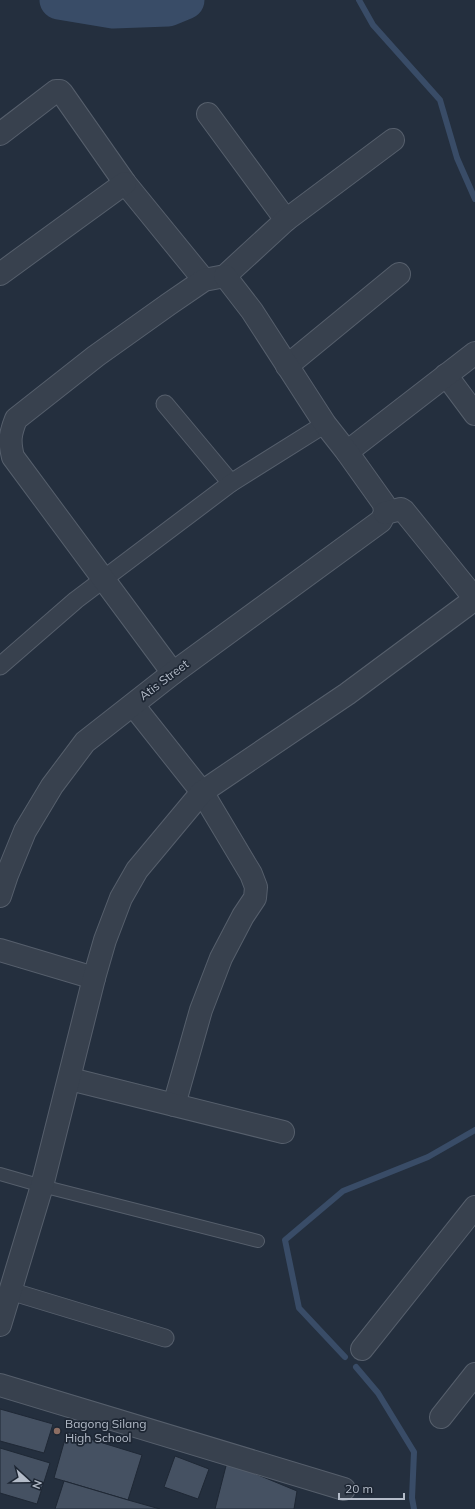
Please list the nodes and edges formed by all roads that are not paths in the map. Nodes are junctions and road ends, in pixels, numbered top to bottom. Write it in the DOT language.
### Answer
graph roads {
  1 [pos="208,114"];
  2 [pos="0,134"];
  3 [pos="393,140"];
  4 [pos="126,183"];
  5 [pos="286,220"];
  6 [pos="0,274"];
  7 [pos="399,274"];
  8 [pos="225,276"];
  9 [pos="204,280"];
  10 [pos="475,353"];
  11 [pos="287,366"];
  12 [pos="446,374"];
  13 [pos="165,404"];
  14 [pos="475,414"];
  15 [pos="325,424"];
  16 [pos="347,452"];
  17 [pos="231,483"];
  18 [pos="385,513"];
  19 [pos="103,580"];
  20 [pos="0,666"];
  21 [pos="173,673"];
  22 [pos="133,704"];
  23 [pos="202,792"];
  24 [pos="0,896"];
  25 [pos="0,950"];
  26 [pos="94,978"];
  27 [pos="70,1079"];
  28 [pos="174,1105"];
  29 [pos="283,1132"];
  30 [pos="0,1174"];
  31 [pos="42,1186"];
  32 [pos="475,1206"];
  33 [pos="258,1241"];
  34 [pos="10,1291"];
  35 [pos="0,1325"];
  36 [pos="165,1338"];
  37 [pos="362,1349"];
  38 [pos="475,1374"];
  39 [pos="0,1385"];
  40 [pos="442,1417"];
  41 [pos="344,1489"];
  1 -- 5 [label="street"];
  2 -- 4 [label="street"];
  3 -- 5 [label="street"];
  4 -- 6 [label="street"];
  4 -- 9 [label="street"];
  5 -- 8 [label="street"];
  7 -- 11 [label="street"];
  8 -- 9 [label="street"];
  8 -- 11 [label="street"];
  9 -- 19 [label="street"];
  10 -- 12 [label="street"];
  11 -- 15 [label="street"];
  12 -- 14 [label="street"];
  12 -- 16 [label="street"];
  13 -- 17 [label="street"];
  15 -- 16 [label="street"];
  15 -- 17 [label="street"];
  16 -- 18 [label="street"];
  17 -- 19 [label="street"];
  18 -- 21 [label="street, Atis Street"];
  18 -- 23 [label="street"];
  19 -- 20 [label="street"];
  19 -- 21 [label="street"];
  21 -- 22 [label="street, Atis Street"];
  22 -- 23 [label="street"];
  22 -- 24 [label="street, Atis Street"];
  23 -- 26 [label="street"];
  23 -- 28 [label="street"];
  25 -- 26 [label="street"];
  26 -- 27 [label="street"];
  27 -- 28 [label="street"];
  27 -- 31 [label="street"];
  28 -- 29 [label="street"];
  30 -- 31 [label="lane"];
  31 -- 33 [label="lane"];
  31 -- 34 [label="street"];
  32 -- 37 [label="street"];
  34 -- 35 [label="street"];
  34 -- 36 [label="street"];
  38 -- 40 [label="street"];
  39 -- 41 [label="street"];
}
